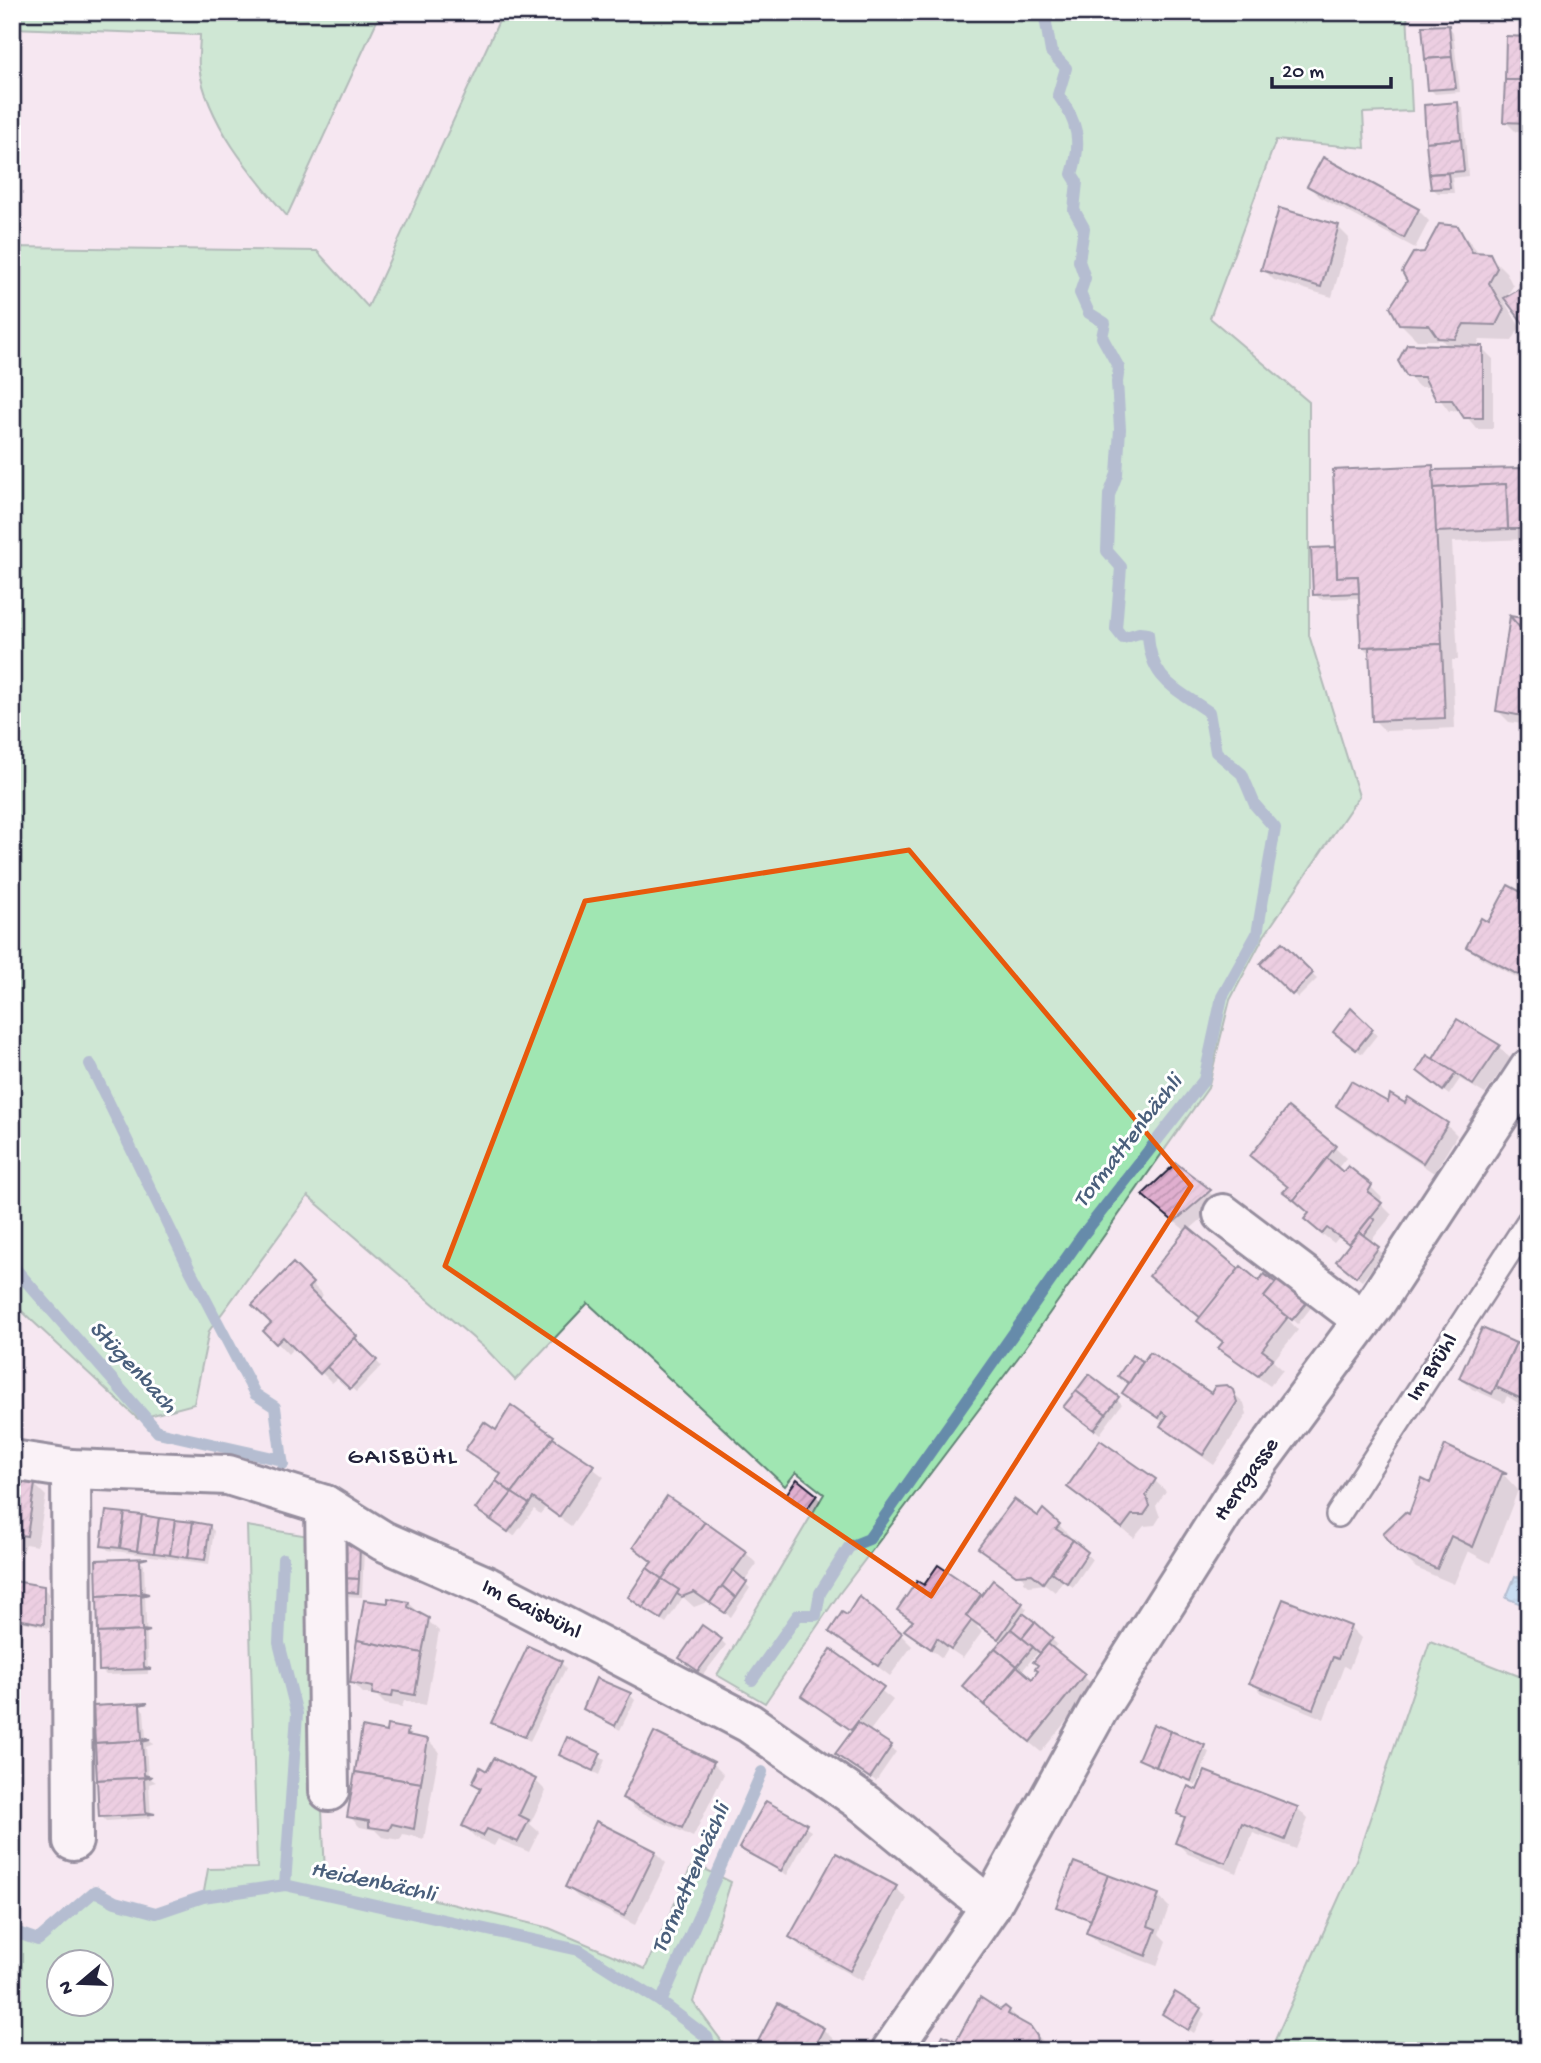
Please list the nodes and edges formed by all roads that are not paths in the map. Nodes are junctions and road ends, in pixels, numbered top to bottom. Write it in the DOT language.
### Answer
graph roads {
  1 [pos="1529,1069"];
  2 [pos="1223,1214"];
  3 [pos="1529,1221"];
  4 [pos="1363,1320"];
  5 [pos="12,1460"];
  6 [pos="71,1469"];
  7 [pos="326,1505"];
  8 [pos="1338,1515"];
  9 [pos="329,1791"];
  10 [pos="73,1841"];
  11 [pos="990,1907"];
  12 [pos="891,2051"];
  1 -- 4 [label="street, Herrgasse"];
  2 -- 4 [label="street"];
  3 -- 8 [label="lane, Im Brühl"];
  4 -- 11 [label="street, Herrgasse"];
  5 -- 6 [label="street, Im Gaisbühl"];
  6 -- 7 [label="street, Im Gaisbühl"];
  6 -- 10 [label="street"];
  7 -- 9 [label="street"];
  7 -- 11 [label="street, Im Gaisbühl"];
  11 -- 12 [label="street, Herrgasse"];
}
